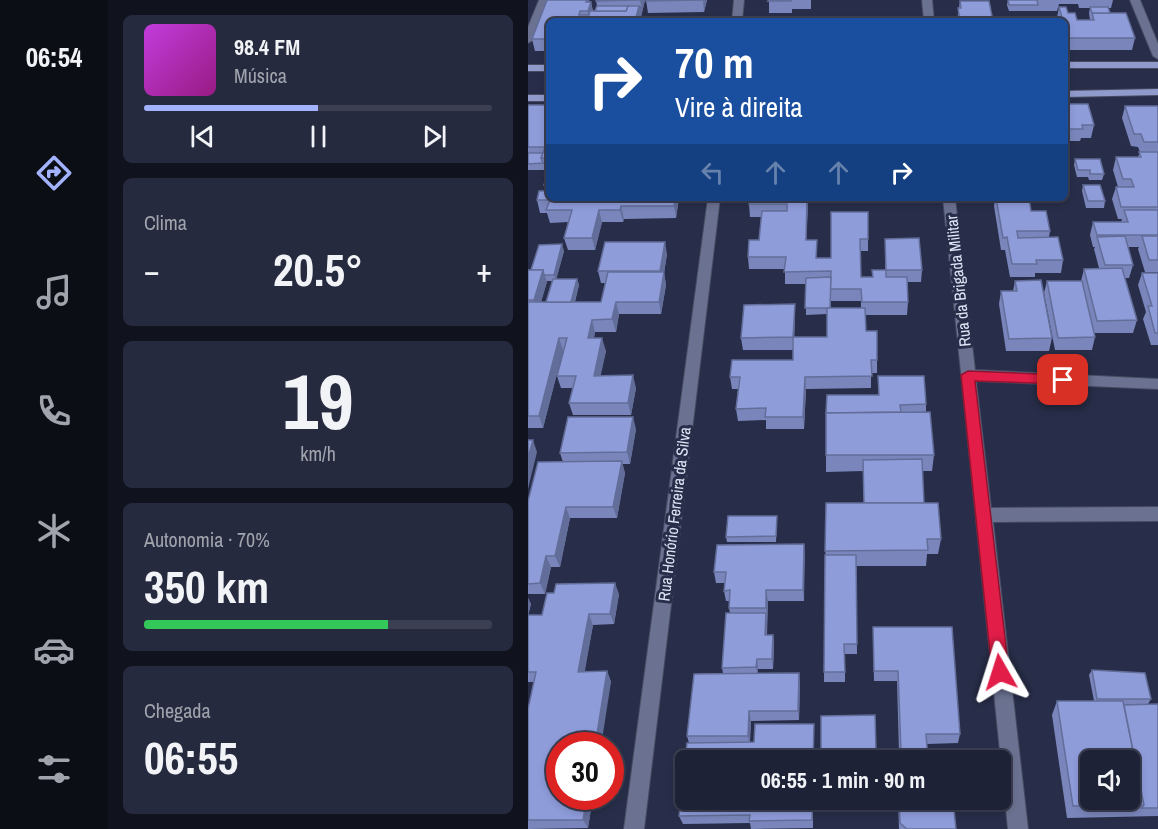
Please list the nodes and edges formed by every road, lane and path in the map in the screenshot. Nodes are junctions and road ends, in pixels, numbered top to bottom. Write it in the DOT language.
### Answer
graph roads {
  1 [pos="544,0"];
  2 [pos="740,0"];
  3 [pos="927,0"];
  4 [pos="1135,0"];
  5 [pos="737,18"];
  6 [pos="929,18"];
  7 [pos="528,40"];
  8 [pos="1158,56"];
  9 [pos="1068,65"];
  10 [pos="1158,65"];
  11 [pos="528,68"];
  12 [pos="546,68"];
  13 [pos="1158,92"];
  14 [pos="1068,94"];
  15 [pos="528,98"];
  16 [pos="546,98"];
  17 [pos="714,201"];
  18 [pos="949,201"];
  19 [pos="968,375"];
  20 [pos="1158,384"];
  21 [pos="1158,514"];
  22 [pos="983,515"];
  23 [pos="634,829"];
  24 [pos="1018,829"];
  1 -- 7 [label="street"];
  2 -- 5 [label="street"];
  3 -- 6 [label="street"];
  4 -- 8 [label="street"];
  9 -- 10 [label="main road"];
  11 -- 12 [label="main road"];
  13 -- 14 [label="main road"];
  15 -- 16 [label="main road"];
  17 -- 23 [label="street, Rua Honório Ferreira da Silva"];
  18 -- 19 [label="street, Rua da Brigada Militar"];
  19 -- 20 [label="street"];
  19 -- 22 [label="street, Rua da Brigada Militar"];
  21 -- 22 [label="street"];
  22 -- 24 [label="street, Rua da Brigada Militar"];
}
